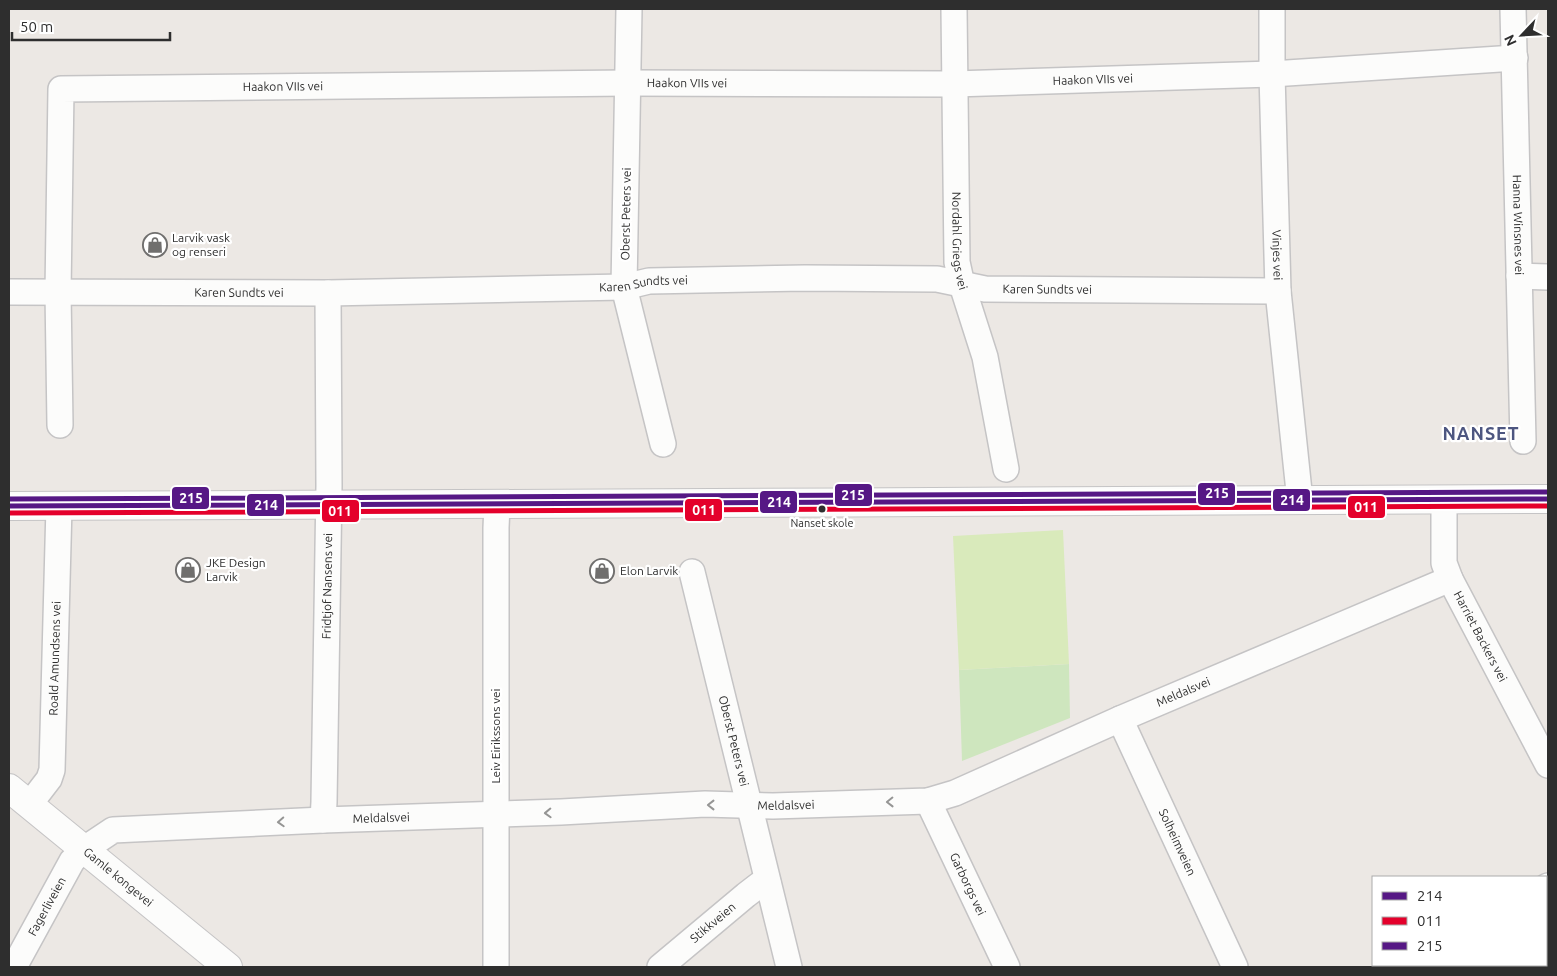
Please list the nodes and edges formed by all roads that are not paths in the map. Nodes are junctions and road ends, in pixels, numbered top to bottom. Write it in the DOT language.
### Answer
graph roads {
  1 [pos="629,9"];
  2 [pos="954,9"];
  3 [pos="1272,9"];
  4 [pos="1513,9"];
  5 [pos="1515,58"];
  6 [pos="1272,74"];
  7 [pos="628,83"];
  8 [pos="954,84"];
  9 [pos="1519,276"];
  10 [pos="1548,276"];
  11 [pos="962,285"];
  12 [pos="624,287"];
  13 [pos="1278,291"];
  14 [pos="9,292"];
  15 [pos="58,292"];
  16 [pos="328,293"];
  17 [pos="60,425"];
  18 [pos="1523,441"];
  19 [pos="663,444"];
  20 [pos="1006,469"];
  21 [pos="1548,499"];
  22 [pos="1444,500"];
  23 [pos="1300,501"];
  24 [pos="328,505"];
  25 [pos="498,505"];
  26 [pos="9,506"];
  27 [pos="59,506"];
  28 [pos="692,572"];
  29 [pos="1450,579"];
  30 [pos="1120,719"];
  31 [pos="1548,765"];
  32 [pos="9,788"];
  33 [pos="928,801"];
  34 [pos="30,805"];
  35 [pos="749,805"];
  36 [pos="497,815"];
  37 [pos="323,820"];
  38 [pos="83,850"];
  39 [pos="768,883"];
  40 [pos="14,967"];
  41 [pos="228,967"];
  42 [pos="496,967"];
  43 [pos="660,967"];
  44 [pos="789,967"];
  45 [pos="1007,967"];
  46 [pos="1235,967"];
  1 -- 7 [label="street, Oberst Peters vei"];
  2 -- 8 [label="street, Nordahl Griegs vei"];
  3 -- 6 [label="street, Vinjes vei"];
  4 -- 5 [label="street, Hanna Winsnes vei"];
  5 -- 6 [label="street, Haakon VIIs vei"];
  5 -- 9 [label="street, Hanna Winsnes vei"];
  6 -- 8 [label="street, Haakon VIIs vei"];
  6 -- 13 [label="street, Vinjes vei"];
  7 -- 8 [label="street, Haakon VIIs vei"];
  7 -- 12 [label="street, Oberst Peters vei"];
  7 -- 15 [label="street, Haakon VIIs vei"];
  8 -- 11 [label="street, Nordahl Griegs vei"];
  9 -- 10 [label="street"];
  9 -- 18 [label="street, Hanna Winsnes vei"];
  11 -- 12 [label="street, Karen Sundts vei"];
  11 -- 13 [label="street, Karen Sundts vei"];
  11 -- 20 [label="street, Nordahl Griegs vei"];
  12 -- 16 [label="street, Karen Sundts vei"];
  12 -- 19 [label="street, Oberst Peters vei"];
  13 -- 23 [label="street, Vinjes vei"];
  14 -- 15 [label="street, Karen Sundts vei"];
  15 -- 16 [label="street, Karen Sundts vei"];
  15 -- 17 [label="street"];
  16 -- 24 [label="street, Fridtjof Nansens vei"];
  21 -- 22 [label="main road"];
  22 -- 23 [label="main road"];
  22 -- 29 [label="street, Harriet Backers vei"];
  23 -- 25 [label="main road"];
  24 -- 25 [label="main road"];
  24 -- 27 [label="main road"];
  24 -- 37 [label="street, Fridtjof Nansens vei"];
  25 -- 36 [label="street, Leiv Eirikssons vei"];
  26 -- 27 [label="main road"];
  27 -- 34 [label="street, Roald Amundsens vei"];
  28 -- 35 [label="street, Oberst Peters vei"];
  29 -- 30 [label="street, Meldalsvei"];
  29 -- 31 [label="street, Harriet Backers vei"];
  30 -- 33 [label="street, Meldalsvei"];
  30 -- 46 [label="street, Solheimveien"];
  32 -- 34 [label="main road, Gamle kongevei"];
  33 -- 35 [label="street, Meldalsvei, one-way"];
  33 -- 45 [label="street, Garborgs vei"];
  34 -- 38 [label="main road, Gamle kongevei"];
  35 -- 36 [label="street, Meldalsvei, one-way"];
  35 -- 39 [label="street, Oberst Peters vei"];
  36 -- 37 [label="street, Meldalsvei"];
  36 -- 42 [label="street, Leiv Eirikssons vei"];
  37 -- 38 [label="street, Meldalsvei, one-way"];
  38 -- 40 [label="street, Fagerliveien"];
  38 -- 41 [label="main road, Gamle kongevei"];
  39 -- 43 [label="street, Stikkveien"];
  39 -- 44 [label="street, Oberst Peters vei"];
}
